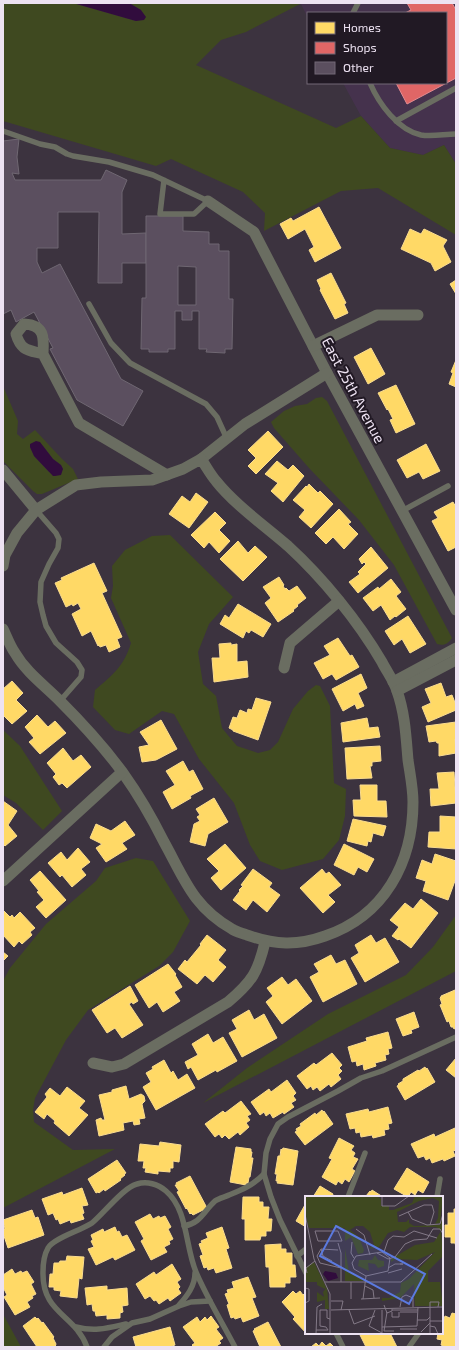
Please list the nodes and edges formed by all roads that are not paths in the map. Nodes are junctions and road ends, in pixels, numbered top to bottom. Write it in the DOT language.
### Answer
graph roads {
  1 [pos="358,3"];
  2 [pos="354,12"];
  3 [pos="371,84"];
  4 [pos="456,88"];
  5 [pos="396,121"];
  6 [pos="3,131"];
  7 [pos="456,134"];
  8 [pos="164,180"];
  9 [pos="208,201"];
  10 [pos="89,304"];
  11 [pos="418,315"];
  12 [pos="313,346"];
  13 [pos="43,354"];
  14 [pos="327,373"];
  15 [pos="227,438"];
  16 [pos="201,458"];
  17 [pos="3,470"];
  18 [pos="168,475"];
  19 [pos="448,486"];
  20 [pos="36,510"];
  21 [pos="402,510"];
  22 [pos="3,566"];
  23 [pos="339,601"];
  24 [pos="456,610"];
  25 [pos="3,629"];
  26 [pos="456,648"];
  27 [pos="456,660"];
  28 [pos="284,668"];
  29 [pos="395,686"];
  30 [pos="60,701"];
  31 [pos="122,772"];
  32 [pos="3,882"];
  33 [pos="265,942"];
  34 [pos="456,1037"];
  35 [pos="93,1063"];
  36 [pos="365,1153"];
  37 [pos="264,1174"];
  38 [pos="440,1179"];
  39 [pos="348,1196"];
  40 [pos="437,1196"];
  41 [pos="184,1226"];
  42 [pos="305,1250"];
  43 [pos="297,1256"];
  44 [pos="195,1271"];
  45 [pos="305,1271"];
  46 [pos="210,1301"];
  47 [pos="179,1306"];
  48 [pos="132,1323"];
  49 [pos="76,1327"];
  50 [pos="336,1334"];
  51 [pos="418,1334"];
  52 [pos="87,1347"];
  53 [pos="104,1347"];
  54 [pos="235,1347"];
  55 [pos="343,1347"];
  56 [pos="409,1347"];
  1 -- 2 [label="lane"];
  3 -- 5 [label="lane"];
  4 -- 5 [label="lane"];
  5 -- 7 [label="lane"];
  6 -- 8 [label="lane"];
  8 -- 9 [label="lane"];
  8 -- 9 [label="lane"];
  9 -- 12 [label="street, East 25th Avenue"];
  10 -- 15 [label="lane"];
  11 -- 12 [label="street"];
  12 -- 14 [label="street, East 25th Avenue"];
  13 -- 18 [label="street"];
  14 -- 15 [label="street"];
  14 -- 21 [label="street, East 25th Avenue"];
  15 -- 16 [label="street"];
  16 -- 18 [label="street"];
  16 -- 23 [label="street"];
  17 -- 20 [label="street"];
  18 -- 20 [label="street"];
  19 -- 21 [label="lane"];
  20 -- 22 [label="street"];
  20 -- 30 [label="lane"];
  21 -- 24 [label="street, East 25th Avenue"];
  23 -- 28 [label="street"];
  23 -- 29 [label="street"];
  25 -- 30 [label="street"];
  26 -- 29 [label="street"];
  27 -- 29 [label="street"];
  29 -- 33 [label="street"];
  30 -- 31 [label="street"];
  31 -- 32 [label="street"];
  31 -- 33 [label="street"];
  33 -- 35 [label="street"];
  34 -- 37 [label="lane"];
  36 -- 39 [label="lane"];
  37 -- 41 [label="lane"];
  37 -- 43 [label="lane"];
  38 -- 40 [label="lane"];
  41 -- 44 [label="lane"];
  41 -- 49 [label="lane"];
  42 -- 43 [label="lane"];
  43 -- 45 [label="lane"];
  44 -- 46 [label="lane"];
  44 -- 47 [label="lane"];
  46 -- 47 [label="lane"];
  46 -- 54 [label="lane"];
  47 -- 48 [label="lane"];
  48 -- 49 [label="lane"];
  48 -- 53 [label="lane"];
  49 -- 52 [label="lane"];
  50 -- 55 [label="lane"];
  51 -- 56 [label="lane"];
}
